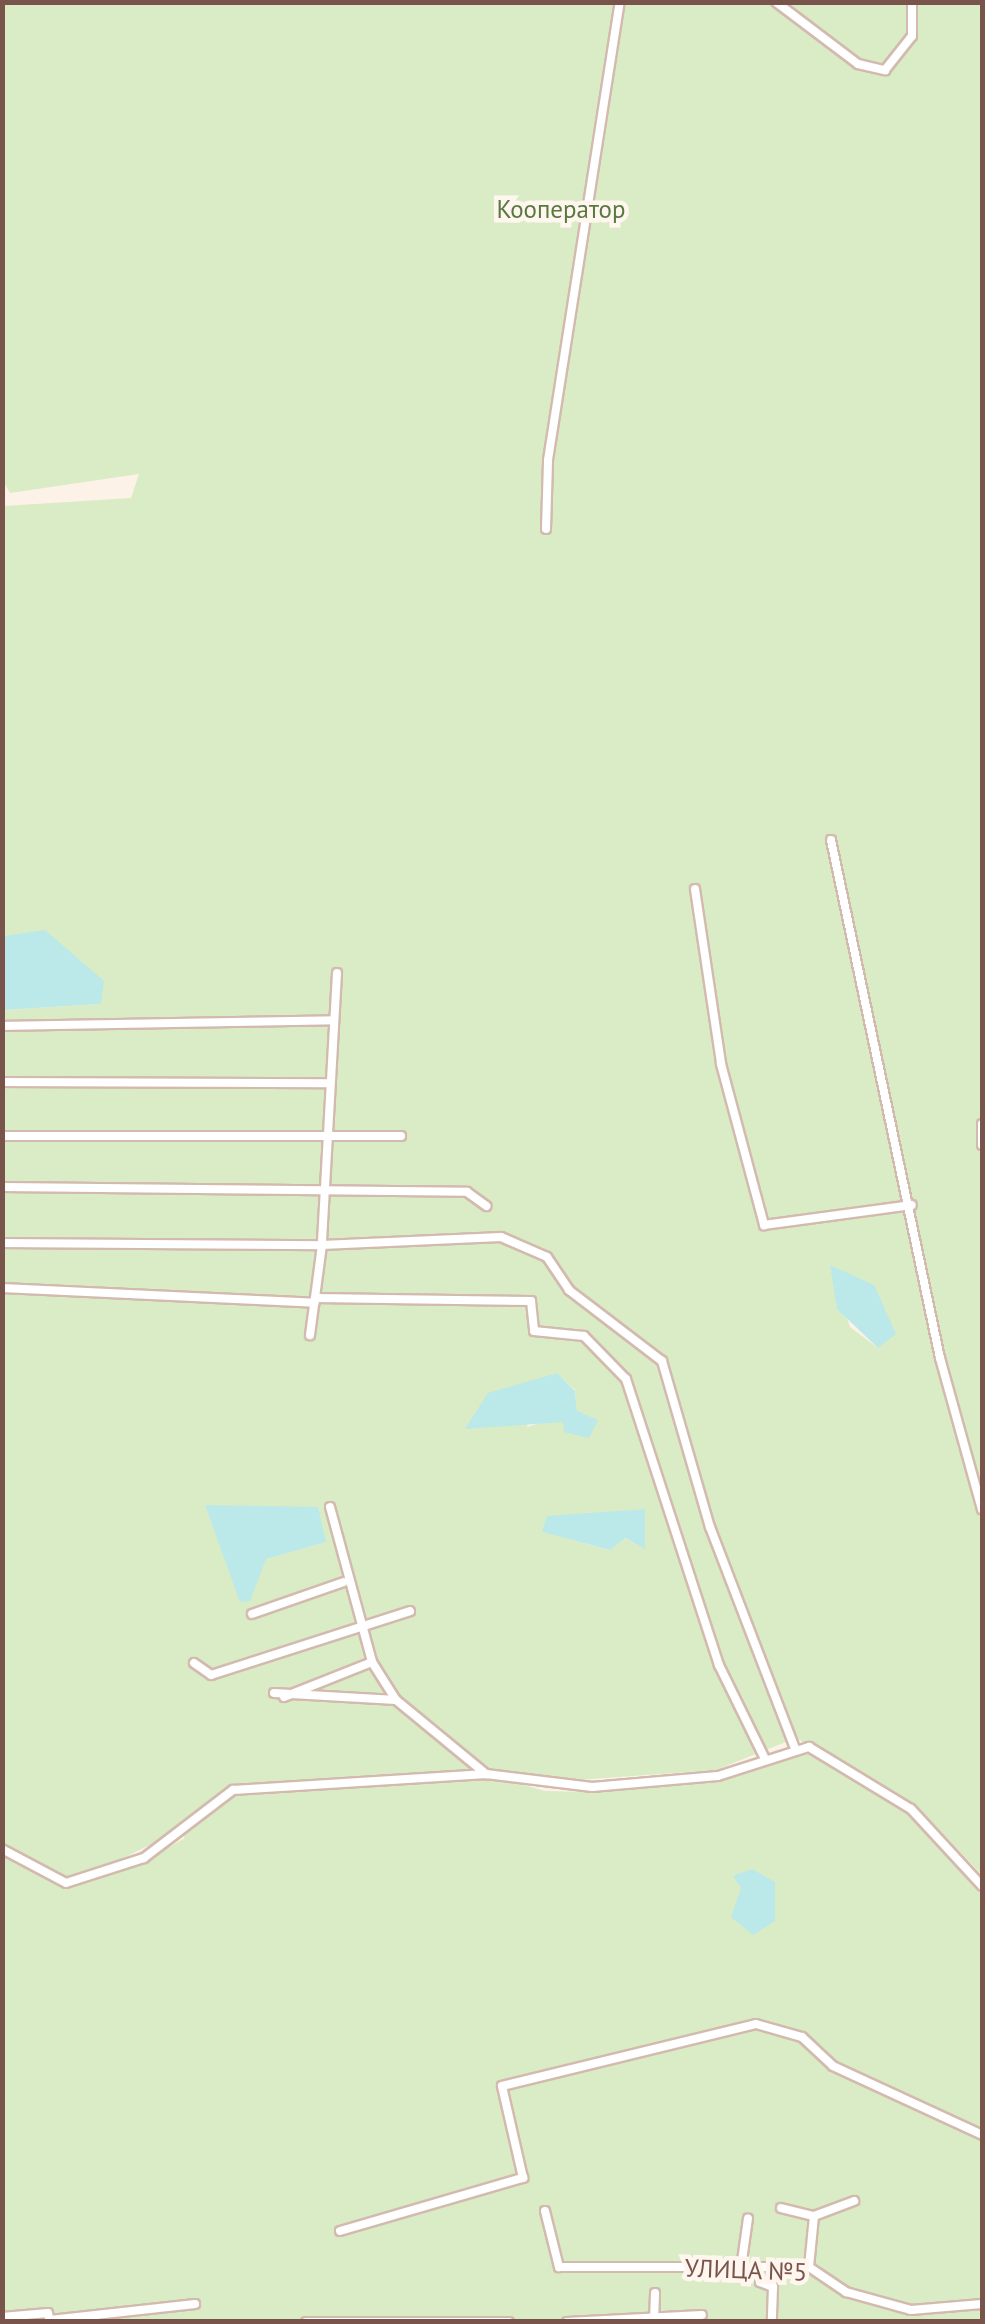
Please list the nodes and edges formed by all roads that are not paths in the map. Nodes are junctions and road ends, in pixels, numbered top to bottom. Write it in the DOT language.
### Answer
graph roads {
  1 [pos="620,2"];
  2 [pos="776,2"];
  3 [pos="912,2"];
  4 [pos="546,530"];
  5 [pos="831,840"];
  6 [pos="694,889"];
  7 [pos="337,974"];
  8 [pos="333,1020"];
  9 [pos="2,1026"];
  10 [pos="2,1082"];
  11 [pos="330,1083"];
  12 [pos="982,1124"];
  13 [pos="2,1136"];
  14 [pos="326,1136"];
  15 [pos="401,1136"];
  16 [pos="982,1145"];
  17 [pos="2,1187"];
  18 [pos="323,1190"];
  19 [pos="912,1205"];
  20 [pos="486,1206"];
  21 [pos="2,1243"];
  22 [pos="322,1245"];
  23 [pos="2,1288"];
  24 [pos="315,1300"];
  25 [pos="310,1335"];
  26 [pos="330,1507"];
  27 [pos="982,1509"];
  28 [pos="344,1582"];
  29 [pos="410,1611"];
  30 [pos="252,1614"];
  31 [pos="358,1622"];
  32 [pos="372,1662"];
  33 [pos="194,1663"];
  34 [pos="396,1700"];
  35 [pos="796,1749"];
  36 [pos="764,1756"];
  37 [pos="486,1774"];
  38 [pos="2,1848"];
  39 [pos="982,1886"];
  40 [pos="982,2135"];
  41 [pos="854,2202"];
  42 [pos="781,2208"];
  43 [pos="545,2210"];
  44 [pos="814,2216"];
  45 [pos="748,2218"];
  46 [pos="340,2231"];
  47 [pos="809,2267"];
  48 [pos="741,2268"];
  49 [pos="759,2268"];
  50 [pos="655,2293"];
  51 [pos="195,2304"];
  52 [pos="982,2304"];
  53 [pos="702,2315"];
  54 [pos="2,2318"];
  55 [pos="654,2319"];
  56 [pos="50,2321"];
  57 [pos="306,2322"];
  58 [pos="509,2322"];
  59 [pos="568,2322"];
  60 [pos="772,2322"];
  1 -- 4 [label="street"];
  2 -- 3 [label="street"];
  5 -- 19 [label="street"];
  6 -- 19 [label="street"];
  7 -- 8 [label="street"];
  8 -- 9 [label="street"];
  8 -- 11 [label="street"];
  10 -- 11 [label="street"];
  11 -- 14 [label="street"];
  12 -- 16 [label="street"];
  13 -- 14 [label="street"];
  14 -- 15 [label="street"];
  14 -- 18 [label="street"];
  17 -- 18 [label="street"];
  18 -- 20 [label="street"];
  18 -- 22 [label="street"];
  19 -- 27 [label="street"];
  21 -- 22 [label="street"];
  22 -- 24 [label="street"];
  22 -- 35 [label="street"];
  23 -- 24 [label="street"];
  24 -- 25 [label="street"];
  24 -- 36 [label="street"];
  26 -- 28 [label="street"];
  28 -- 30 [label="street"];
  28 -- 31 [label="street"];
  29 -- 31 [label="street"];
  31 -- 32 [label="street"];
  31 -- 33 [label="street"];
  32 -- 34 [label="street"];
  32 -- 34 [label="street"];
  34 -- 37 [label="street"];
  35 -- 36 [label="street"];
  35 -- 39 [label="street"];
  36 -- 37 [label="street"];
  37 -- 38 [label="street"];
  40 -- 46 [label="street"];
  41 -- 44 [label="street"];
  42 -- 44 [label="street"];
  43 -- 48 [label="street, УЛИЦА №5"];
  44 -- 47 [label="street"];
  45 -- 48 [label="street"];
  47 -- 49 [label="street, УЛИЦА №5"];
  47 -- 52 [label="street, УЛИЦА №5"];
  48 -- 49 [label="street, УЛИЦА №5"];
  49 -- 60 [label="street"];
  50 -- 55 [label="street"];
  51 -- 56 [label="street"];
  53 -- 55 [label="street"];
  54 -- 56 [label="street"];
  55 -- 59 [label="street"];
  57 -- 58 [label="street"];
}
